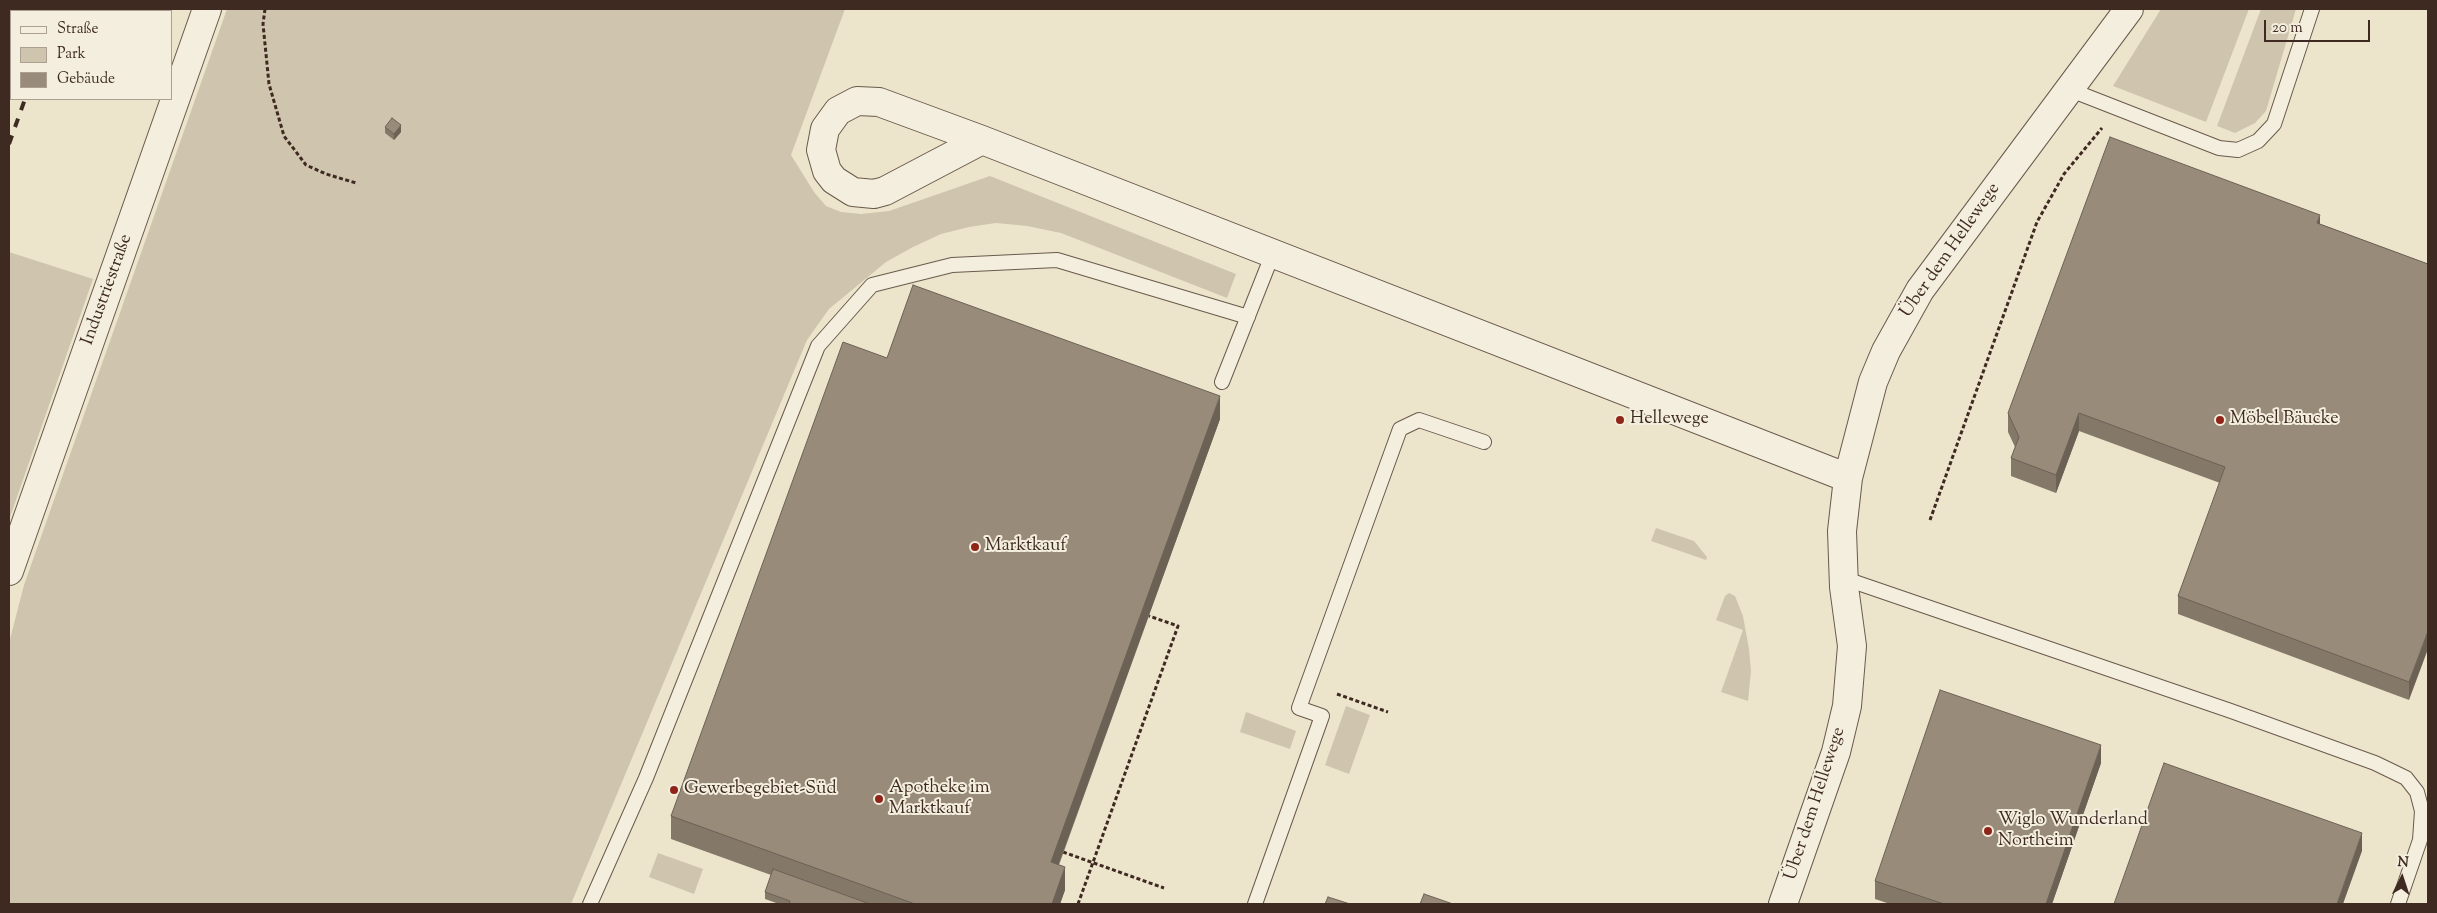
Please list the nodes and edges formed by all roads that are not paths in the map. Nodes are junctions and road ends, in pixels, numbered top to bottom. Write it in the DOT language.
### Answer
graph roads {
  1 [pos="206,9"];
  2 [pos="2129,9"];
  3 [pos="2312,9"];
  4 [pos="2068,89"];
  5 [pos="982,140"];
  6 [pos="1273,254"];
  7 [pos="1248,318"];
  8 [pos="1222,382"];
  9 [pos="1484,442"];
  10 [pos="1848,478"];
  11 [pos="9,571"];
  12 [pos="1844,578"];
  13 [pos="590,904"];
  14 [pos="1255,904"];
  15 [pos="1782,904"];
  16 [pos="2398,904"];
  1 -- 11 [label="street, Industriestraße"];
  2 -- 4 [label="street, Über dem Hellewege"];
  3 -- 4 [label="lane"];
  4 -- 10 [label="street, Über dem Hellewege"];
  5 -- 5 [label="street"];
  5 -- 6 [label="street"];
  6 -- 7 [label="lane"];
  6 -- 10 [label="street"];
  7 -- 8 [label="lane"];
  7 -- 13 [label="lane"];
  9 -- 14 [label="lane"];
  10 -- 12 [label="street, Über dem Hellewege"];
  12 -- 15 [label="street, Über dem Hellewege"];
  12 -- 16 [label="lane"];
}
